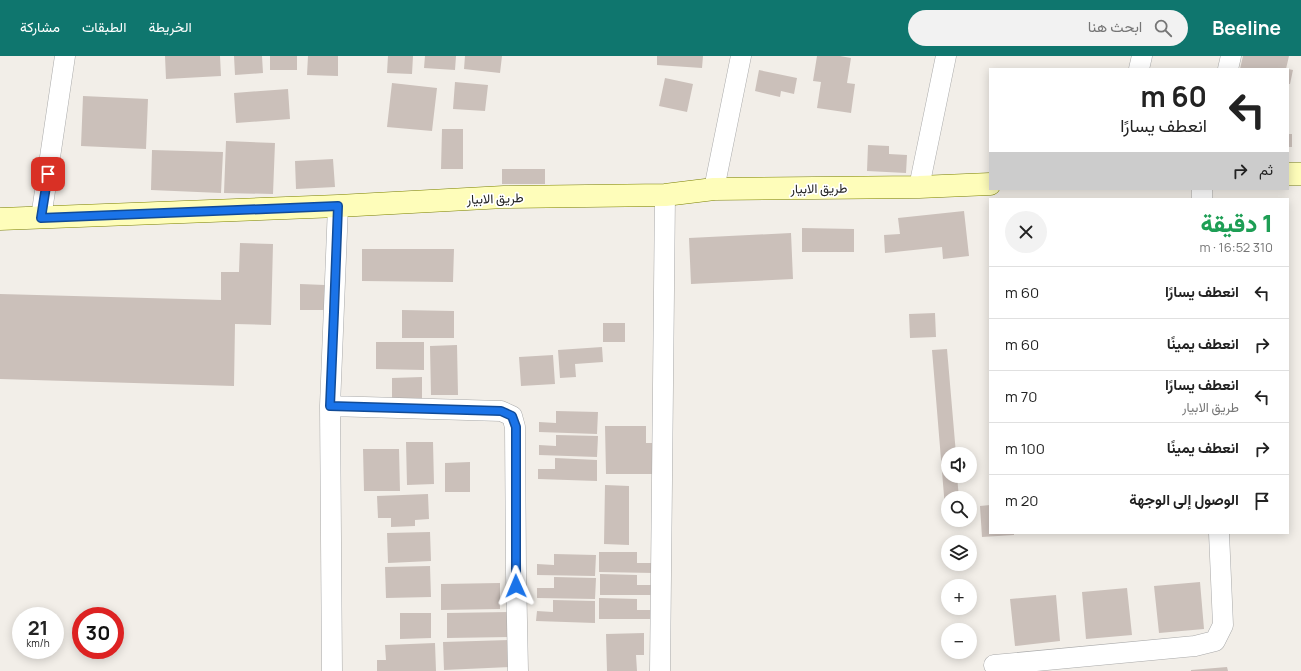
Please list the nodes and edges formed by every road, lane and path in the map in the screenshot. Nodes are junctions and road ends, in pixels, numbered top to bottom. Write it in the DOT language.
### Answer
graph roads {
  1 [pos="65,56"];
  2 [pos="741,56"];
  3 [pos="946,56"];
  4 [pos="1142,56"];
  5 [pos="1231,56"];
  6 [pos="1139,68"];
  7 [pos="1228,68"];
  8 [pos="1289,174"];
  9 [pos="1301,174"];
  10 [pos="989,184"];
  11 [pos="919,187"];
  12 [pos="714,189"];
  13 [pos="665,195"];
  14 [pos="338,206"];
  15 [pos="41,218"];
  16 [pos="0,219"];
  17 [pos="330,406"];
  18 [pos="1218,534"];
  19 [pos="994,665"];
  20 [pos="332,671"];
  21 [pos="518,671"];
  22 [pos="660,671"];
  1 -- 15 [label="street"];
  2 -- 12 [label="street"];
  3 -- 11 [label="street"];
  4 -- 6 [label="street"];
  5 -- 7 [label="street"];
  8 -- 9 [label="main road"];
  10 -- 11 [label="main road, طريق الابيار"];
  11 -- 12 [label="main road, طريق الابيار"];
  12 -- 13 [label="main road, طريق الابيار"];
  13 -- 14 [label="main road, طريق الابيار"];
  13 -- 22 [label="street"];
  14 -- 15 [label="main road, طريق الابيار"];
  14 -- 17 [label="street"];
  15 -- 16 [label="main road, طريق الابيار"];
  17 -- 20 [label="street"];
  17 -- 21 [label="street"];
  18 -- 19 [label="street"];
}
